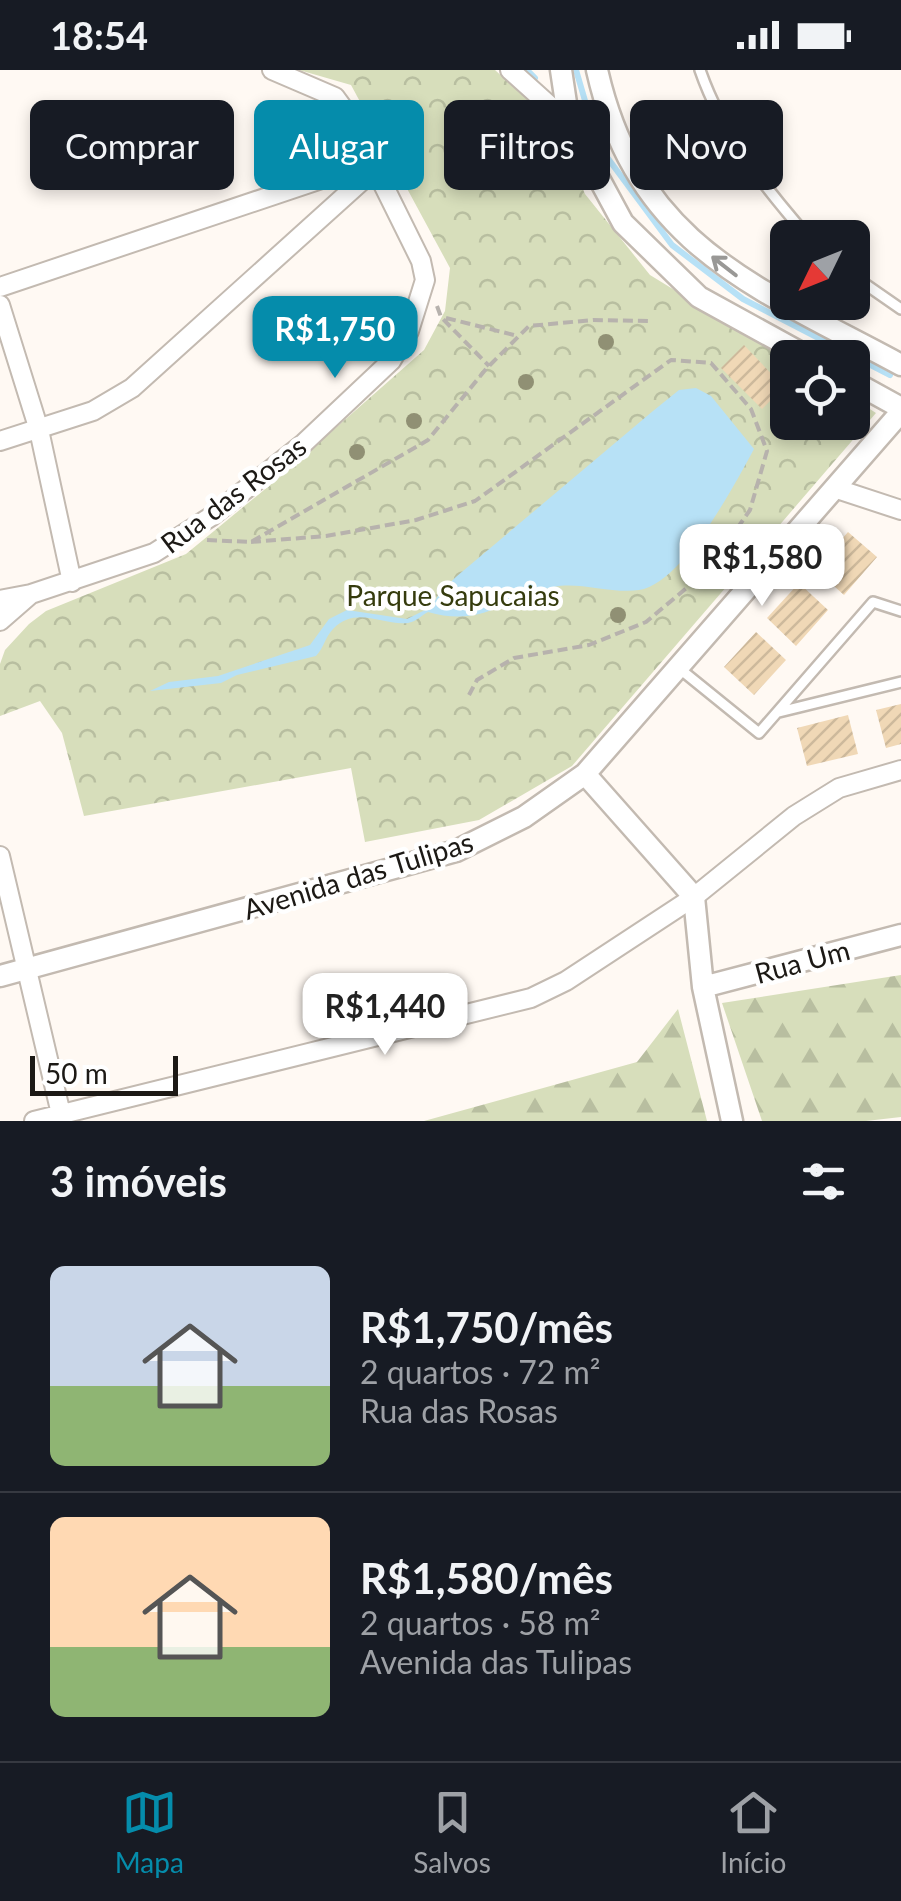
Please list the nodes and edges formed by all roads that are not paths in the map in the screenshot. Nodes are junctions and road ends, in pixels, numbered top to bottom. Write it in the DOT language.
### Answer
graph roads {
  1 [pos="272,70"];
  2 [pos="510,70"];
  3 [pos="547,70"];
  4 [pos="597,70"];
  5 [pos="700,70"];
  6 [pos="562,78"];
  7 [pos="337,100"];
  8 [pos="543,100"];
  9 [pos="297,190"];
  10 [pos="347,190"];
  11 [pos="387,190"];
  12 [pos="606,190"];
  13 [pos="793,220"];
  14 [pos="0,287"];
  15 [pos="870,287"];
  16 [pos="0,305"];
  17 [pos="901,309"];
  18 [pos="777,340"];
  19 [pos="901,364"];
  20 [pos="870,392"];
  21 [pos="901,410"];
  22 [pos="39,430"];
  23 [pos="0,441"];
  24 [pos="834,488"];
  25 [pos="901,510"];
  26 [pos="72,582"];
  27 [pos="31,594"];
  28 [pos="0,600"];
  29 [pos="901,611"];
  30 [pos="0,621"];
  31 [pos="678,667"];
  32 [pos="901,682"];
  33 [pos="777,713"];
  34 [pos="901,770"];
  35 [pos="585,774"];
  36 [pos="0,856"];
  37 [pos="694,896"];
  38 [pos="901,935"];
  39 [pos="25,970"];
  40 [pos="0,976"];
  41 [pos="702,987"];
  42 [pos="61,1114"];
  43 [pos="34,1121"];
  44 [pos="732,1121"];
  1 -- 7 [label="street, Rua das Rosas"];
  2 -- 8 [label="street"];
  3 -- 6 [label="street"];
  19 -- 4 [label="street, one-way"];
  5 -- 13 [label="lane"];
  9 -- 14 [label="street"];
  10 -- 22 [label="street"];
  11 -- 26 [label="street, Rua das Rosas"];
  12 -- 18 [label="street"];
  15 -- 17 [label="lane"];
  16 -- 22 [label="street"];
  20 -- 21 [label="street"];
  21 -- 24 [label="street, Avenida das Tulipas"];
  22 -- 23 [label="street"];
  22 -- 26 [label="street"];
  24 -- 25 [label="street"];
  24 -- 31 [label="street, Avenida das Tulipas"];
  26 -- 27 [label="street, Rua das Rosas"];
  27 -- 28 [label="street"];
  27 -- 30 [label="street, Rua das Rosas"];
  29 -- 33 [label="lane"];
  31 -- 33 [label="lane"];
  31 -- 35 [label="street, Avenida das Tulipas"];
  32 -- 33 [label="lane"];
  34 -- 37 [label="street"];
  35 -- 37 [label="street"];
  35 -- 39 [label="street, Avenida das Tulipas"];
  36 -- 39 [label="street"];
  37 -- 41 [label="street"];
  37 -- 42 [label="street"];
  38 -- 41 [label="street, Rua Um"];
  39 -- 40 [label="street, Avenida das Tulipas"];
  39 -- 42 [label="street"];
  41 -- 44 [label="street"];
  42 -- 43 [label="street"];
}
